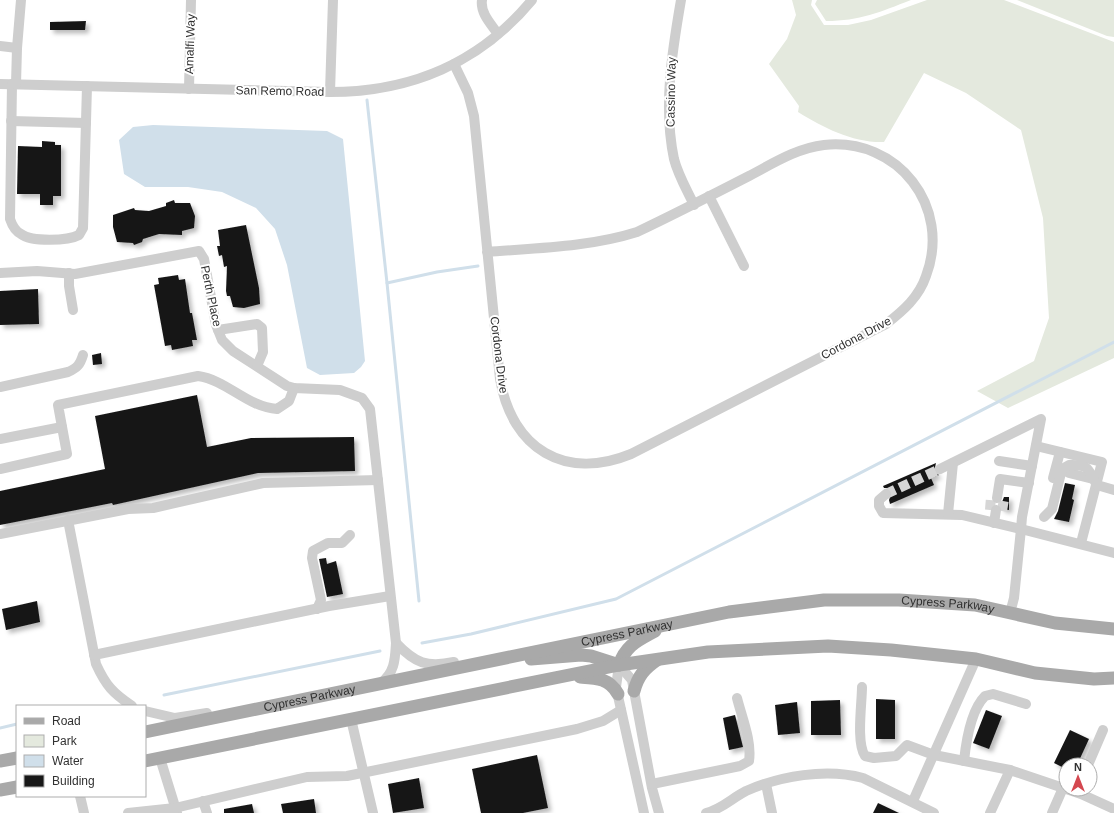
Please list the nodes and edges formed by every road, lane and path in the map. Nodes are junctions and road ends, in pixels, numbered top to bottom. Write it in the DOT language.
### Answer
graph roads {
  1 [pos="21,0"];
  2 [pos="191,0"];
  3 [pos="332,0"];
  4 [pos="482,0"];
  5 [pos="532,0"];
  6 [pos="681,0"];
  7 [pos="498,34"];
  8 [pos="0,46"];
  9 [pos="17,48"];
  10 [pos="454,64"];
  11 [pos="0,84"];
  12 [pos="14,84"];
  13 [pos="87,86"];
  14 [pos="188,89"];
  15 [pos="330,92"];
  16 [pos="11,121"];
  17 [pos="86,123"];
  18 [pos="709,196"];
  19 [pos="694,205"];
  20 [pos="487,252"];
  21 [pos="744,266"];
  22 [pos="0,273"];
  23 [pos="69,273"];
  24 [pos="73,310"];
  25 [pos="218,330"];
  26 [pos="83,355"];
  27 [pos="257,366"];
  28 [pos="0,387"];
  29 [pos="294,388"];
  30 [pos="62,427"];
  31 [pos="0,439"];
  32 [pos="1036,446"];
  33 [pos="1060,452"];
  34 [pos="957,461"];
  35 [pos="999,461"];
  36 [pos="1032,466"];
  37 [pos="0,468"];
  38 [pos="940,469"];
  39 [pos="378,480"];
  40 [pos="1029,482"];
  41 [pos="1095,482"];
  42 [pos="1114,490"];
  43 [pos="886,494"];
  44 [pos="997,498"];
  45 [pos="948,514"];
  46 [pos="1044,517"];
  47 [pos="68,520"];
  48 [pos="1021,529"];
  49 [pos="1040,533"];
  50 [pos="0,534"];
  51 [pos="350,535"];
  52 [pos="1082,543"];
  53 [pos="1114,553"];
  54 [pos="390,596"];
  55 [pos="317,609"];
  56 [pos="1010,613"];
  57 [pos="665,626"];
  58 [pos="1114,629"];
  59 [pos="396,643"];
  60 [pos="553,648"];
  61 [pos="94,655"];
  62 [pos="519,655"];
  63 [pos="976,658"];
  64 [pos="659,659"];
  65 [pos="620,665"];
  66 [pos="566,676"];
  67 [pos="1114,678"];
  68 [pos="381,683"];
  69 [pos="862,687"];
  70 [pos="634,691"];
  71 [pos="618,694"];
  72 [pos="309,698"];
  73 [pos="737,698"];
  74 [pos="1026,704"];
  75 [pos="131,705"];
  76 [pos="621,710"];
  77 [pos="146,711"];
  78 [pos="352,719"];
  79 [pos="1103,730"];
  80 [pos="146,732"];
  81 [pos="934,755"];
  82 [pos="1091,757"];
  83 [pos="16,758"];
  84 [pos="160,758"];
  85 [pos="0,761"];
  86 [pos="146,761"];
  87 [pos="964,761"];
  88 [pos="1010,770"];
  89 [pos="364,773"];
  90 [pos="652,784"];
  91 [pos="766,784"];
  92 [pos="16,787"];
  93 [pos="1058,787"];
  94 [pos="0,790"];
  95 [pos="80,797"];
  96 [pos="1058,797"];
  97 [pos="1091,797"];
  98 [pos="203,801"];
  99 [pos="913,801"];
  100 [pos="1114,809"];
  101 [pos="176,810"];
  102 [pos="84,813"];
  103 [pos="128,813"];
  104 [pos="207,813"];
  105 [pos="372,813"];
  106 [pos="644,813"];
  107 [pos="659,813"];
  108 [pos="708,813"];
  109 [pos="772,813"];
  110 [pos="934,813"];
  111 [pos="990,813"];
  112 [pos="1052,813"];
  1 -- 9 [label="street"];
  2 -- 14 [label="street, Amalfi Way"];
  3 -- 15 [label="street"];
  4 -- 7 [label="street"];
  5 -- 7 [label="street, San Remo Road"];
  6 -- 19 [label="street, Cassino Way"];
  7 -- 10 [label="street, San Remo Road"];
  8 -- 9 [label="street"];
  9 -- 12 [label="street"];
  10 -- 15 [label="street, San Remo Road"];
  10 -- 20 [label="street, Cordona Drive"];
  11 -- 12 [label="street, San Remo Road"];
  12 -- 13 [label="street, San Remo Road"];
  12 -- 16 [label="street"];
  13 -- 14 [label="street, San Remo Road"];
  13 -- 17 [label="street"];
  14 -- 15 [label="street, San Remo Road"];
  16 -- 17 [label="street"];
  16 -- 17 [label="street"];
  18 -- 19 [label="street, Cordona Drive"];
  18 -- 20 [label="street, Cordona Drive"];
  18 -- 21 [label="street"];
  19 -- 20 [label="street, Cordona Drive"];
  22 -- 23 [label="street, Perth Place"];
  23 -- 24 [label="street"];
  23 -- 25 [label="street, Perth Place"];
  25 -- 27 [label="street, Perth Place"];
  25 -- 27 [label="street"];
  26 -- 28 [label="street"];
  27 -- 29 [label="street, Perth Place"];
  29 -- 30 [label="street"];
  29 -- 39 [label="street, Perth Place"];
  30 -- 31 [label="street"];
  30 -- 37 [label="street"];
  32 -- 33 [label="street"];
  32 -- 34 [label="street"];
  32 -- 36 [label="street"];
  33 -- 41 [label="street"];
  33 -- 46 [label="street"];
  34 -- 38 [label="street"];
  34 -- 45 [label="street"];
  35 -- 36 [label="street"];
  36 -- 40 [label="street"];
  39 -- 47 [label="street"];
  39 -- 54 [label="street, Perth Place"];
  40 -- 44 [label="street"];
  40 -- 48 [label="street"];
  41 -- 42 [label="street"];
  41 -- 46 [label="street"];
  41 -- 52 [label="street"];
  43 -- 45 [label="street"];
  45 -- 48 [label="street"];
  46 -- 49 [label="street"];
  47 -- 50 [label="street"];
  47 -- 61 [label="street"];
  48 -- 49 [label="street"];
  48 -- 56 [label="street"];
  49 -- 52 [label="street"];
  51 -- 55 [label="street"];
  52 -- 53 [label="street"];
  54 -- 55 [label="street"];
  54 -- 59 [label="street, Perth Place"];
  55 -- 61 [label="street"];
  56 -- 57 [label="main road, Cypress Parkway"];
  56 -- 58 [label="main road, Cypress Parkway"];
  57 -- 60 [label="main road, Cypress Parkway"];
  57 -- 65 [label="main road"];
  59 -- 60 [label="street"];
  59 -- 68 [label="street, Perth Place"];
  60 -- 62 [label="main road, Cypress Parkway"];
  61 -- 75 [label="street"];
  62 -- 65 [label="main road"];
  62 -- 68 [label="main road, Cypress Parkway"];
  63 -- 64 [label="main road"];
  63 -- 67 [label="main road"];
  63 -- 81 [label="street"];
  64 -- 65 [label="main road"];
  64 -- 70 [label="main road"];
  65 -- 66 [label="main road"];
  65 -- 70 [label="street"];
  65 -- 71 [label="street"];
  66 -- 71 [label="main road"];
  66 -- 78 [label="main road"];
  68 -- 72 [label="main road, Cypress Parkway"];
  69 -- 81 [label="street"];
  70 -- 90 [label="street"];
  71 -- 76 [label="street"];
  72 -- 77 [label="street"];
  72 -- 80 [label="main road, Cypress Parkway"];
  73 -- 90 [label="street"];
  74 -- 87 [label="street"];
  76 -- 89 [label="street"];
  76 -- 106 [label="street"];
  78 -- 84 [label="main road"];
  78 -- 89 [label="street"];
  79 -- 82 [label="street"];
  81 -- 87 [label="street"];
  81 -- 99 [label="street"];
  83 -- 85 [label="main road"];
  84 -- 86 [label="main road"];
  84 -- 101 [label="street"];
  87 -- 88 [label="street"];
  88 -- 93 [label="street"];
  88 -- 111 [label="street"];
  89 -- 98 [label="street"];
  89 -- 105 [label="street"];
  90 -- 107 [label="street"];
  91 -- 99 [label="street"];
  91 -- 108 [label="street"];
  91 -- 109 [label="street"];
  92 -- 94 [label="main road"];
  95 -- 102 [label="street"];
  96 -- 112 [label="street"];
  97 -- 100 [label="street"];
  98 -- 101 [label="street"];
  98 -- 104 [label="street"];
  99 -- 110 [label="street"];
  101 -- 103 [label="street"];
}
